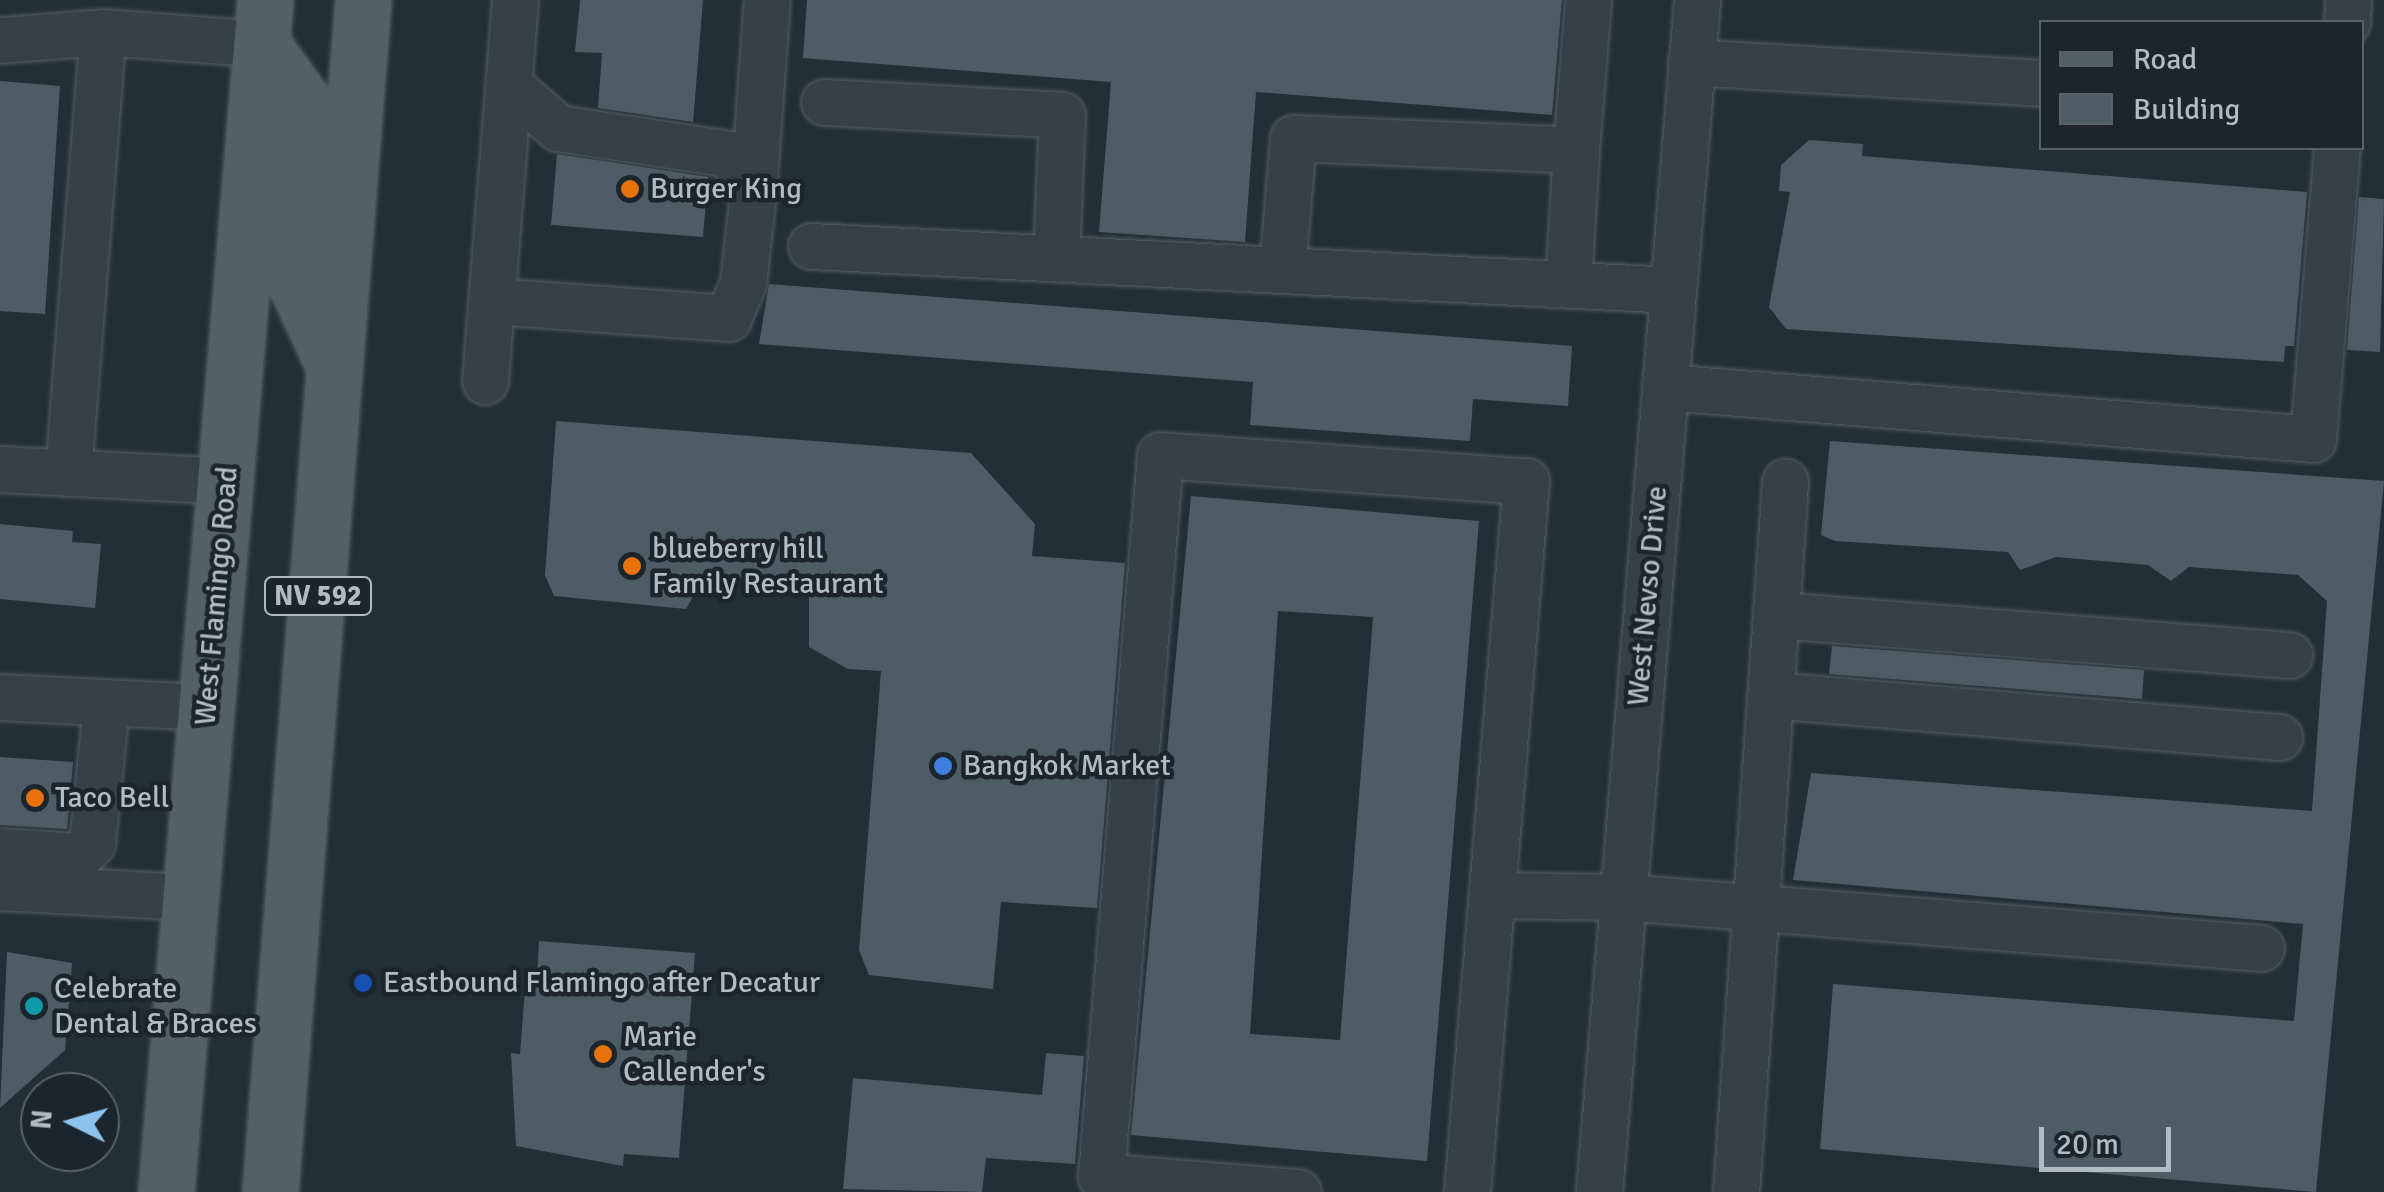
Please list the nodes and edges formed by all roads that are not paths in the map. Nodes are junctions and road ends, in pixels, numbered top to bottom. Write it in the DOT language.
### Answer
graph roads {
  1 [pos="515,0"];
  2 [pos="767,0"];
  3 [pos="1588,0"];
  4 [pos="1696,0"];
  5 [pos="351,5"];
  6 [pos="263,22"];
  7 [pos="103,32"];
  8 [pos="0,40"];
  9 [pos="1692,62"];
  10 [pos="2039,83"];
  11 [pos="509,85"];
  12 [pos="824,102"];
  13 [pos="1576,150"];
  14 [pos="2337,150"];
  15 [pos="753,193"];
  16 [pos="811,246"];
  17 [pos="1056,258"];
  18 [pos="1282,270"];
  19 [pos="1568,284"];
  20 [pos="1673,290"];
  21 [pos="492,301"];
  22 [pos="334,367"];
  23 [pos="485,381"];
  24 [pos="1665,387"];
  25 [pos="0,469"];
  26 [pos="68,473"];
  27 [pos="227,481"];
  28 [pos="1785,482"];
  29 [pos="1776,615"];
  30 [pos="2288,654"];
  31 [pos="1770,695"];
  32 [pos="0,696"];
  33 [pos="106,704"];
  34 [pos="208,707"];
  35 [pos="2279,738"];
  36 [pos="0,851"];
  37 [pos="0,886"];
  38 [pos="1492,895"];
  39 [pos="192,897"];
  40 [pos="1624,897"];
  41 [pos="1754,908"];
  42 [pos="2262,948"];
  43 [pos="166,1192"];
  44 [pos="270,1192"];
  45 [pos="1298,1192"];
  46 [pos="1467,1192"];
  47 [pos="1599,1192"];
  48 [pos="1736,1192"];
  1 -- 11 [label="street"];
  2 -- 15 [label="street"];
  3 -- 13 [label="street"];
  4 -- 9 [label="street, West Nevso Drive"];
  5 -- 22 [label="main road, NV 592"];
  6 -- 7 [label="street"];
  6 -- 22 [label="main road"];
  6 -- 27 [label="main road, West Flamingo Road / NV 592"];
  7 -- 8 [label="street"];
  7 -- 26 [label="street"];
  9 -- 10 [label="street"];
  9 -- 20 [label="street, West Nevso Drive"];
  11 -- 15 [label="street"];
  11 -- 21 [label="street"];
  12 -- 17 [label="street"];
  13 -- 18 [label="street"];
  13 -- 19 [label="street"];
  14 -- 24 [label="street"];
  15 -- 21 [label="street"];
  16 -- 17 [label="street"];
  17 -- 18 [label="street"];
  18 -- 19 [label="street"];
  19 -- 20 [label="street"];
  20 -- 24 [label="street, West Nevso Drive"];
  21 -- 23 [label="street"];
  22 -- 44 [label="main road, NV 592"];
  24 -- 40 [label="street, West Nevso Drive"];
  25 -- 26 [label="street"];
  26 -- 27 [label="street"];
  27 -- 34 [label="main road, West Flamingo Road / NV 592"];
  28 -- 29 [label="street"];
  29 -- 30 [label="street"];
  29 -- 31 [label="street"];
  31 -- 35 [label="street"];
  31 -- 41 [label="street"];
  32 -- 33 [label="street"];
  33 -- 34 [label="street"];
  33 -- 36 [label="street"];
  34 -- 39 [label="main road, West Flamingo Road / NV 592"];
  37 -- 39 [label="street"];
  38 -- 40 [label="street"];
  38 -- 45 [label="street"];
  38 -- 46 [label="street"];
  39 -- 43 [label="main road, West Flamingo Road / NV 592"];
  40 -- 41 [label="street"];
  40 -- 47 [label="street, West Nevso Drive"];
  41 -- 42 [label="street"];
  41 -- 48 [label="street"];
}
